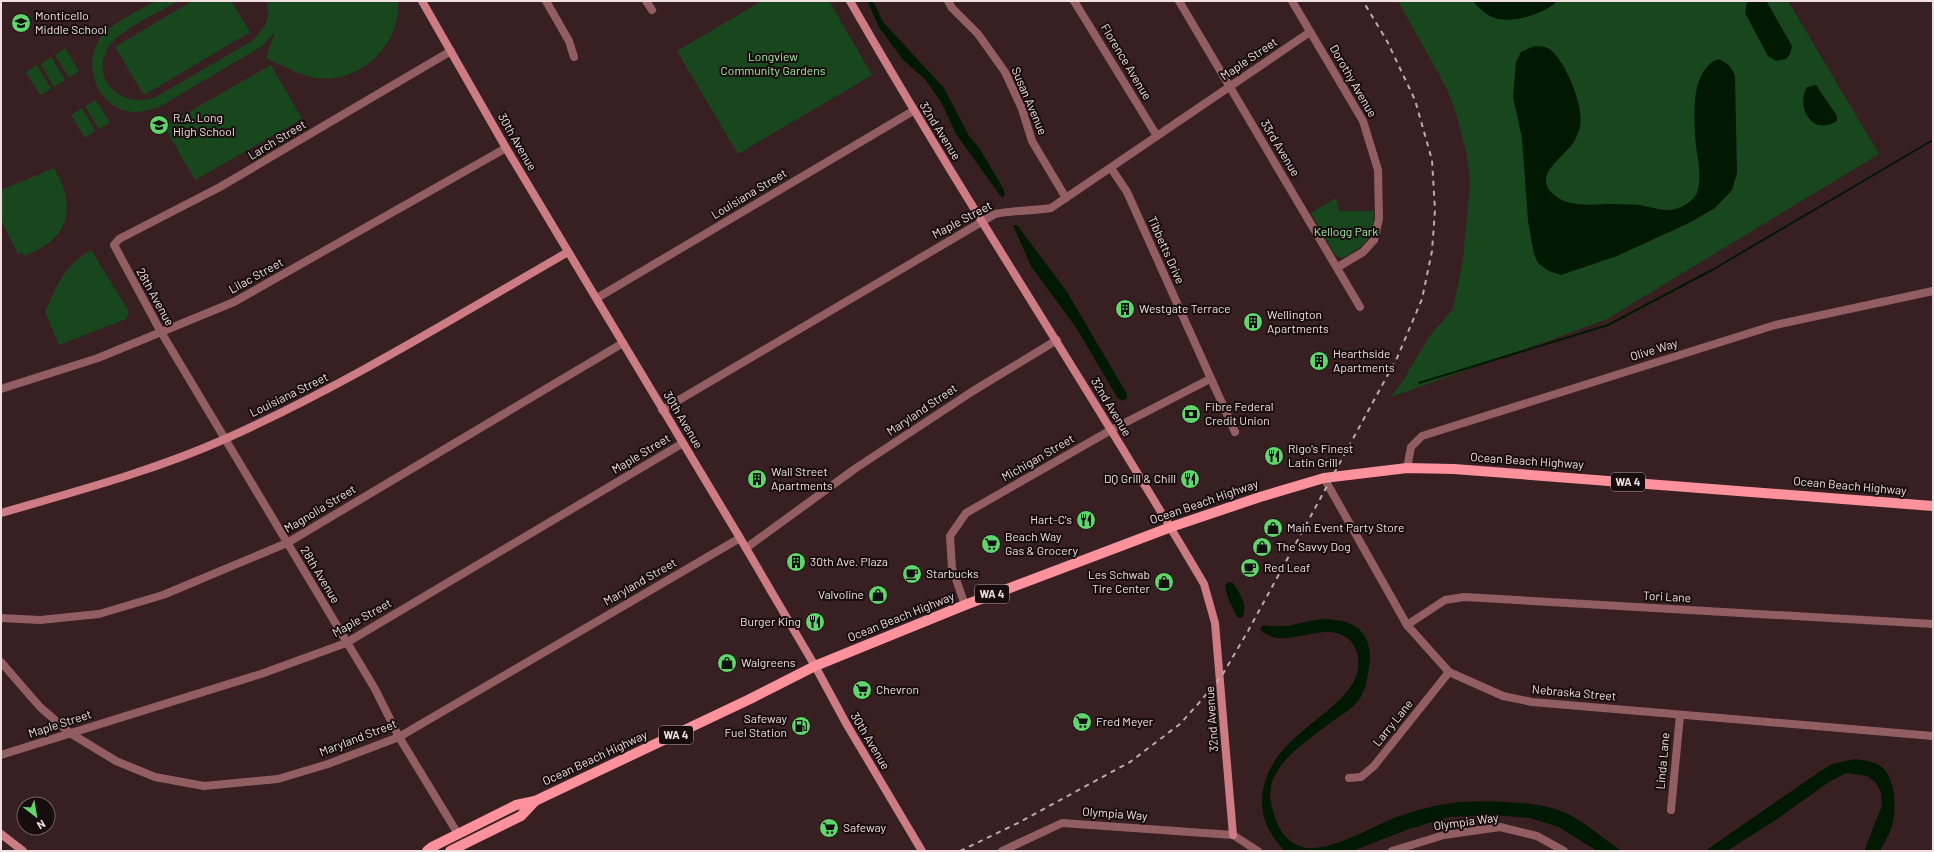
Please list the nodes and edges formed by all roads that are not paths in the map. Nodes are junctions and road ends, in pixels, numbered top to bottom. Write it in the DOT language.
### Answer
graph roads {
  1 [pos="422,1"];
  2 [pos="546,1"];
  3 [pos="646,1"];
  4 [pos="850,1"];
  5 [pos="948,1"];
  6 [pos="1074,1"];
  7 [pos="1179,1"];
  8 [pos="1292,1"];
  9 [pos="652,10"];
  10 [pos="1310,32"];
  11 [pos="451,51"];
  12 [pos="574,57"];
  13 [pos="1229,86"];
  14 [pos="913,111"];
  15 [pos="1157,136"];
  16 [pos="506,148"];
  17 [pos="1111,168"];
  18 [pos="1066,198"];
  19 [pos="982,221"];
  20 [pos="114,245"];
  21 [pos="568,252"];
  22 [pos="1338,267"];
  23 [pos="1933,291"];
  24 [pos="597,298"];
  25 [pos="1360,307"];
  26 [pos="161,332"];
  27 [pos="1057,340"];
  28 [pos="623,343"];
  29 [pos="1210,379"];
  30 [pos="1,389"];
  31 [pos="662,410"];
  32 [pos="1111,430"];
  33 [pos="1235,432"];
  34 [pos="225,440"];
  35 [pos="683,443"];
  36 [pos="1407,468"];
  37 [pos="1324,478"];
  38 [pos="1933,506"];
  39 [pos="1,513"];
  40 [pos="1171,527"];
  41 [pos="740,538"];
  42 [pos="287,543"];
  43 [pos="746,548"];
  44 [pos="965,605"];
  45 [pos="1,618"];
  46 [pos="1933,624"];
  47 [pos="1407,625"];
  48 [pos="346,642"];
  49 [pos="1,662"];
  50 [pos="815,666"];
  51 [pos="1449,672"];
  52 [pos="1680,715"];
  53 [pos="70,733"];
  54 [pos="1933,736"];
  55 [pos="399,737"];
  56 [pos="1,755"];
  57 [pos="1349,778"];
  58 [pos="535,801"];
  59 [pos="1671,810"];
  60 [pos="1,834"];
  61 [pos="458,834"];
  62 [pos="1233,834"];
  63 [pos="23,851"];
  64 [pos="428,851"];
  65 [pos="450,851"];
  66 [pos="922,851"];
  67 [pos="1002,851"];
  68 [pos="1258,851"];
  69 [pos="1392,851"];
  70 [pos="1564,851"];
  1 -- 11 [label="street, 30th Avenue"];
  2 -- 12 [label="street"];
  3 -- 9 [label="street"];
  4 -- 14 [label="street, 32nd Avenue"];
  5 -- 18 [label="street, Susan Avenue"];
  6 -- 15 [label="street, Florence Avenue"];
  7 -- 13 [label="street, 33rd Avenue"];
  8 -- 10 [label="street, Dorothy Avenue"];
  10 -- 13 [label="street, Maple Street"];
  10 -- 22 [label="street, Dorothy Avenue"];
  11 -- 16 [label="street, 30th Avenue"];
  11 -- 20 [label="street, Larch Street"];
  13 -- 15 [label="street, Maple Street"];
  13 -- 22 [label="street, 33rd Avenue"];
  14 -- 19 [label="street, 32nd Avenue"];
  14 -- 24 [label="street, Louisiana Street"];
  15 -- 17 [label="street, Maple Street"];
  16 -- 21 [label="street, 30th Avenue"];
  16 -- 26 [label="street, Lilac Street"];
  17 -- 18 [label="street, Maple Street"];
  17 -- 29 [label="street, Tibbetts Drive"];
  18 -- 19 [label="street, Maple Street"];
  19 -- 27 [label="street, 32nd Avenue"];
  19 -- 31 [label="street, Maple Street"];
  20 -- 26 [label="street, 28th Avenue"];
  21 -- 24 [label="street, 30th Avenue"];
  21 -- 34 [label="street, Louisiana Street"];
  22 -- 25 [label="street, 33rd Avenue"];
  23 -- 36 [label="street, Olive Way"];
  24 -- 28 [label="street, 30th Avenue"];
  26 -- 30 [label="street, Lilac Street"];
  26 -- 34 [label="street, 28th Avenue"];
  27 -- 32 [label="street, 32nd Avenue"];
  27 -- 43 [label="street, Maryland Street"];
  28 -- 31 [label="street, 30th Avenue"];
  28 -- 42 [label="street, Magnolia Street"];
  29 -- 32 [label="street, Michigan Street"];
  29 -- 33 [label="street, Tibbetts Drive"];
  31 -- 35 [label="street, 30th Avenue"];
  32 -- 40 [label="street, 32nd Avenue"];
  32 -- 44 [label="street, Michigan Street"];
  34 -- 39 [label="street, Louisiana Street"];
  34 -- 42 [label="street, 28th Avenue"];
  35 -- 41 [label="street, 30th Avenue"];
  35 -- 48 [label="street, Maple Street"];
  36 -- 37 [label="main road, Ocean Beach Highway / WA 4"];
  36 -- 38 [label="main road, Ocean Beach Highway / WA 4"];
  37 -- 40 [label="main road, Ocean Beach Highway / WA 4"];
  37 -- 47 [label="street, Nebraska Street"];
  40 -- 44 [label="main road, Ocean Beach Highway / WA 4"];
  40 -- 62 [label="street, 32nd Avenue"];
  41 -- 43 [label="street, 30th Avenue"];
  41 -- 55 [label="street, Maryland Street"];
  42 -- 45 [label="street, Magnolia Street"];
  42 -- 48 [label="street, 28th Avenue"];
  43 -- 50 [label="street, 30th Avenue"];
  44 -- 50 [label="main road, Ocean Beach Highway / WA 4"];
  46 -- 47 [label="street, Tori Lane"];
  47 -- 51 [label="street, Nebraska Street"];
  48 -- 53 [label="street, Maple Street"];
  48 -- 55 [label="street, 28th Avenue"];
  49 -- 53 [label="street, Maryland Street"];
  50 -- 58 [label="main road, Ocean Beach Highway / WA 4"];
  50 -- 66 [label="street, 30th Avenue"];
  51 -- 52 [label="street, Nebraska Street"];
  51 -- 57 [label="street, Larry Lane"];
  52 -- 54 [label="street, Nebraska Street"];
  52 -- 59 [label="street, Linda Lane"];
  53 -- 55 [label="street, Maryland Street"];
  53 -- 56 [label="street, Maple Street"];
  55 -- 61 [label="street, 28th Avenue"];
  58 -- 61 [label="main road, Ocean Beach Highway / WA 4"];
  58 -- 65 [label="main road, Ocean Beach Highway / WA 4"];
  60 -- 63 [label="street"];
  61 -- 64 [label="main road, Ocean Beach Highway / WA 4"];
  62 -- 67 [label="street, Olympia Way"];
  62 -- 68 [label="street"];
  69 -- 70 [label="street, Olympia Way"];
}
